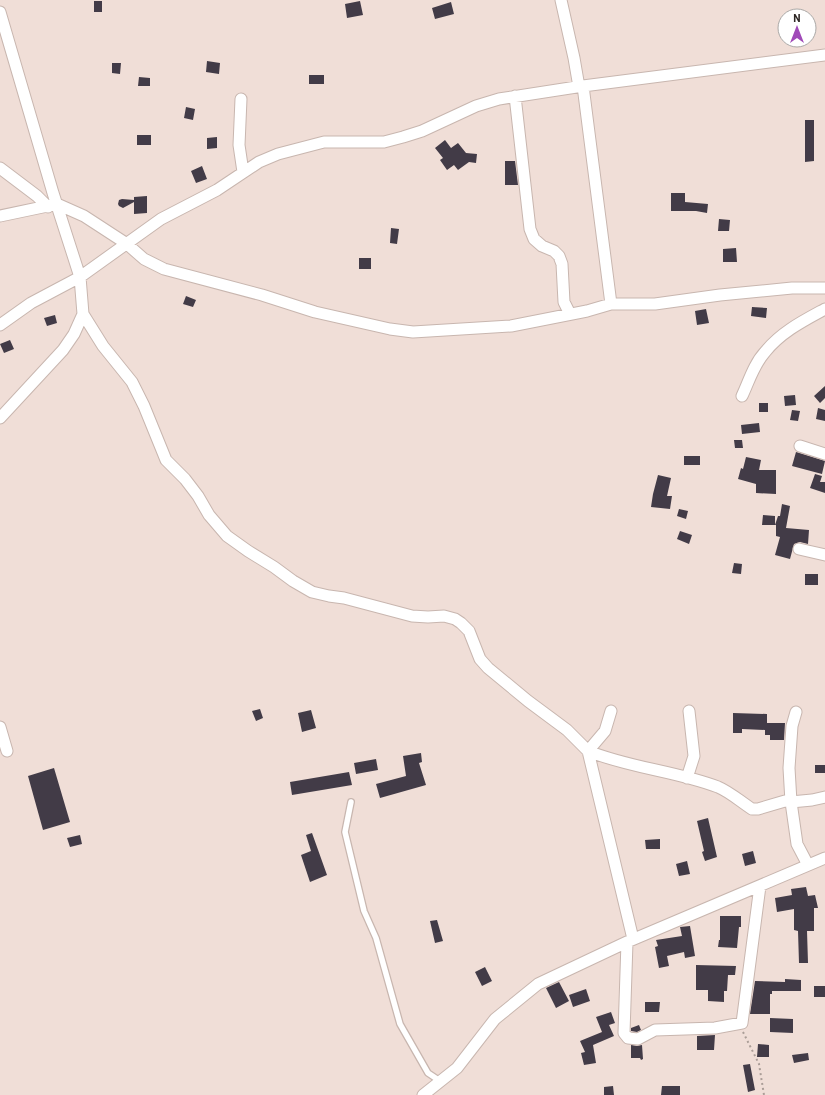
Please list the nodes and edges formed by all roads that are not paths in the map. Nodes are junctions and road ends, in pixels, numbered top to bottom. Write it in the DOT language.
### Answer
graph roads {
  1 [pos="561,0"];
  2 [pos="0,12"];
  3 [pos="825,55"];
  4 [pos="581,87"];
  5 [pos="515,96"];
  6 [pos="241,99"];
  7 [pos="0,168"];
  8 [pos="243,172"];
  9 [pos="52,205"];
  10 [pos="0,216"];
  11 [pos="127,244"];
  12 [pos="80,277"];
  13 [pos="825,288"];
  14 [pos="611,304"];
  15 [pos="825,309"];
  16 [pos="83,314"];
  17 [pos="570,314"];
  18 [pos="0,325"];
  19 [pos="742,396"];
  20 [pos="0,418"];
  21 [pos="800,446"];
  22 [pos="825,454"];
  23 [pos="799,549"];
  24 [pos="825,555"];
  25 [pos="611,711"];
  26 [pos="689,711"];
  27 [pos="796,712"];
  28 [pos="0,727"];
  29 [pos="6,751"];
  30 [pos="588,751"];
  31 [pos="687,778"];
  32 [pos="825,797"];
  33 [pos="350,802"];
  34 [pos="791,802"];
  35 [pos="825,858"];
  36 [pos="808,865"];
  37 [pos="760,886"];
  38 [pos="630,941"];
  39 [pos="440,1081"];
  40 [pos="423,1095"];
  1 -- 4 [label="street"];
  2 -- 9 [label="street"];
  3 -- 4 [label="street"];
  4 -- 5 [label="street"];
  4 -- 14 [label="street"];
  5 -- 8 [label="street"];
  5 -- 17 [label="street"];
  6 -- 8 [label="street"];
  7 -- 9 [label="street"];
  8 -- 11 [label="street"];
  9 -- 10 [label="street"];
  9 -- 11 [label="street"];
  9 -- 12 [label="street"];
  11 -- 12 [label="street"];
  11 -- 17 [label="street"];
  12 -- 16 [label="street"];
  12 -- 18 [label="street"];
  13 -- 14 [label="street"];
  14 -- 17 [label="street"];
  15 -- 19 [label="street"];
  16 -- 20 [label="street"];
  16 -- 30 [label="street"];
  21 -- 22 [label="street"];
  23 -- 24 [label="street"];
  25 -- 30 [label="street"];
  26 -- 31 [label="street"];
  27 -- 34 [label="street"];
  28 -- 29 [label="street"];
  30 -- 31 [label="street"];
  30 -- 38 [label="street"];
  31 -- 34 [label="street"];
  32 -- 34 [label="street"];
  33 -- 39 [label="lane"];
  34 -- 36 [label="street"];
  35 -- 36 [label="street"];
  36 -- 37 [label="street"];
  37 -- 38 [label="street"];
  37 -- 38 [label="street"];
  38 -- 39 [label="street"];
  39 -- 40 [label="street"];
}
